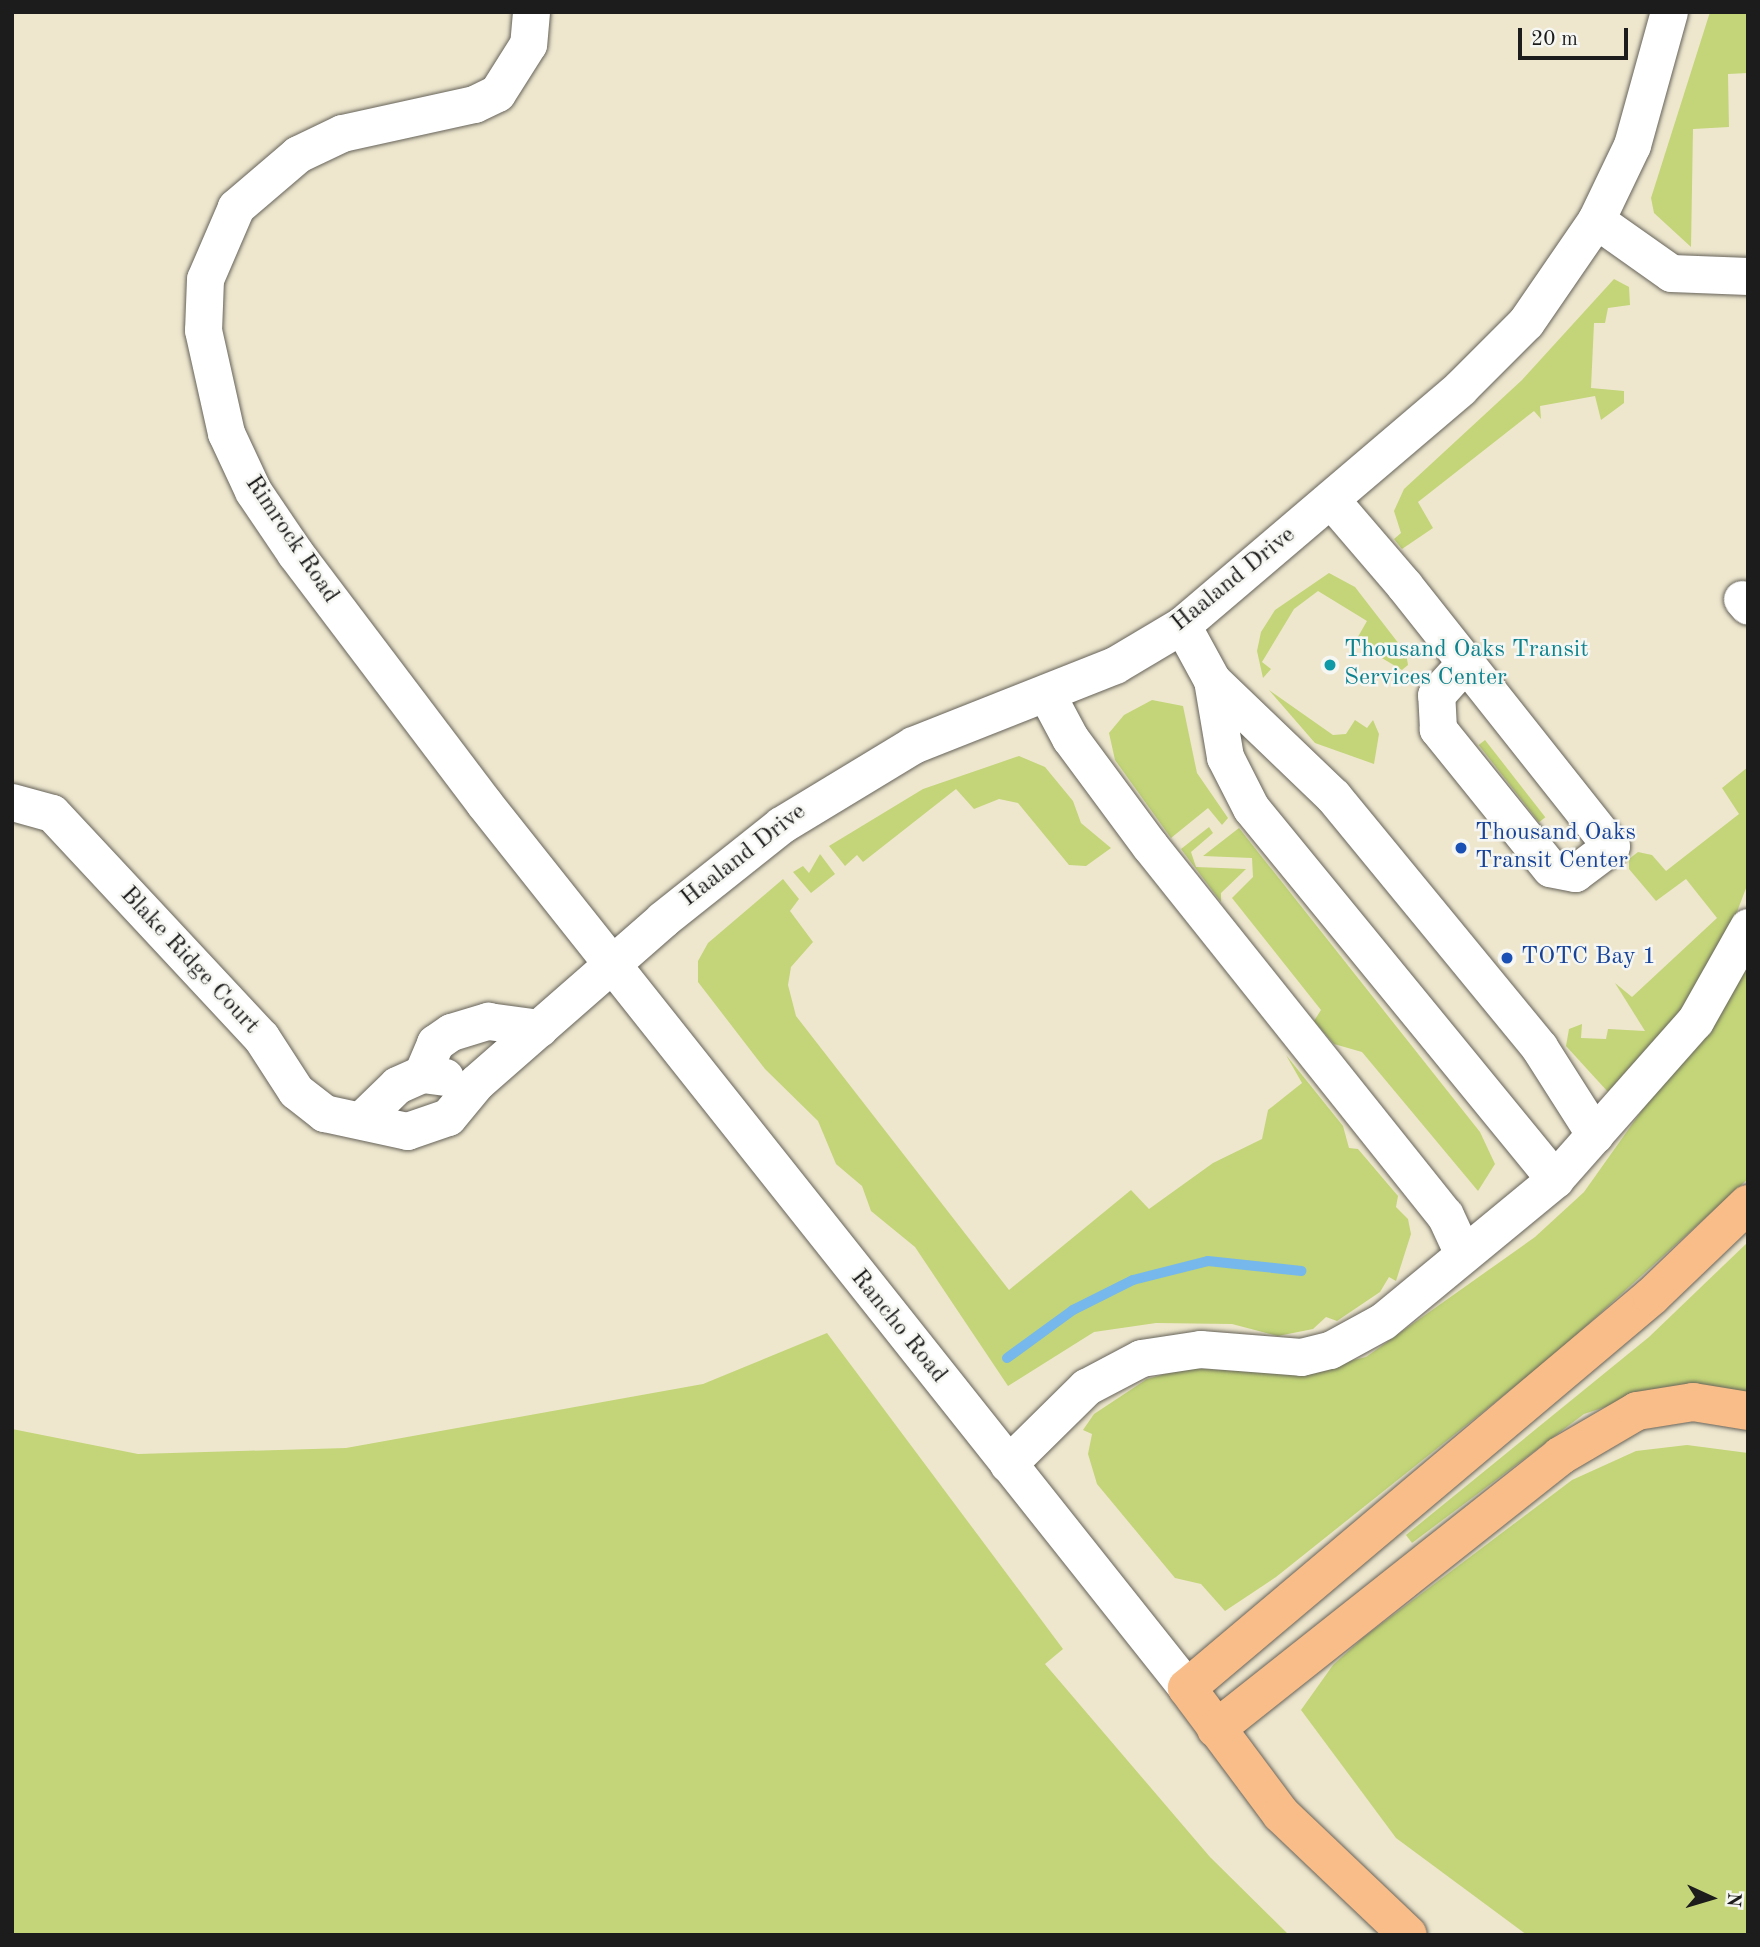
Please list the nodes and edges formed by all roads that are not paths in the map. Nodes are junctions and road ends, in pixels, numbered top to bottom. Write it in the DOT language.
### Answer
graph roads {
  1 [pos="531,12"];
  2 [pos="1670,12"];
  3 [pos="1596,220"];
  4 [pos="1748,276"];
  5 [pos="1332,501"];
  6 [pos="1182,625"];
  7 [pos="1464,664"];
  8 [pos="1212,680"];
  9 [pos="1047,695"];
  10 [pos="12,802"];
  11 [pos="1748,927"];
  12 [pos="614,963"];
  13 [pos="540,1027"];
  14 [pos="422,1074"];
  15 [pos="477,1082"];
  16 [pos="363,1118"];
  17 [pos="1595,1135"];
  18 [pos="1555,1179"];
  19 [pos="1748,1204"];
  20 [pos="1462,1254"];
  21 [pos="1748,1411"];
  22 [pos="1008,1464"];
  23 [pos="1186,1688"];
  24 [pos="1216,1729"];
  25 [pos="1408,1935"];
  1 -- 12 [label="street, Rimrock Road"];
  2 -- 3 [label="street, Haaland Drive"];
  3 -- 4 [label="street"];
  3 -- 5 [label="street, Haaland Drive"];
  5 -- 6 [label="street, Haaland Drive"];
  5 -- 7 [label="street"];
  6 -- 8 [label="street"];
  6 -- 9 [label="street, Haaland Drive"];
  7 -- 7 [label="street"];
  8 -- 17 [label="street"];
  8 -- 18 [label="street"];
  9 -- 12 [label="street, Haaland Drive"];
  9 -- 20 [label="street"];
  10 -- 16 [label="street, Blake Ridge Court"];
  11 -- 17 [label="street"];
  12 -- 13 [label="street, Blake Ridge Court"];
  12 -- 22 [label="street, Rancho Road"];
  13 -- 14 [label="street"];
  13 -- 15 [label="street, Blake Ridge Court"];
  14 -- 15 [label="street"];
  14 -- 16 [label="street"];
  15 -- 16 [label="street, Blake Ridge Court"];
  17 -- 18 [label="street"];
  18 -- 20 [label="street"];
  19 -- 23 [label="main road"];
  20 -- 22 [label="street"];
  21 -- 24 [label="main road"];
  22 -- 23 [label="street, Rancho Road"];
  23 -- 24 [label="main road"];
  24 -- 25 [label="main road"];
}
